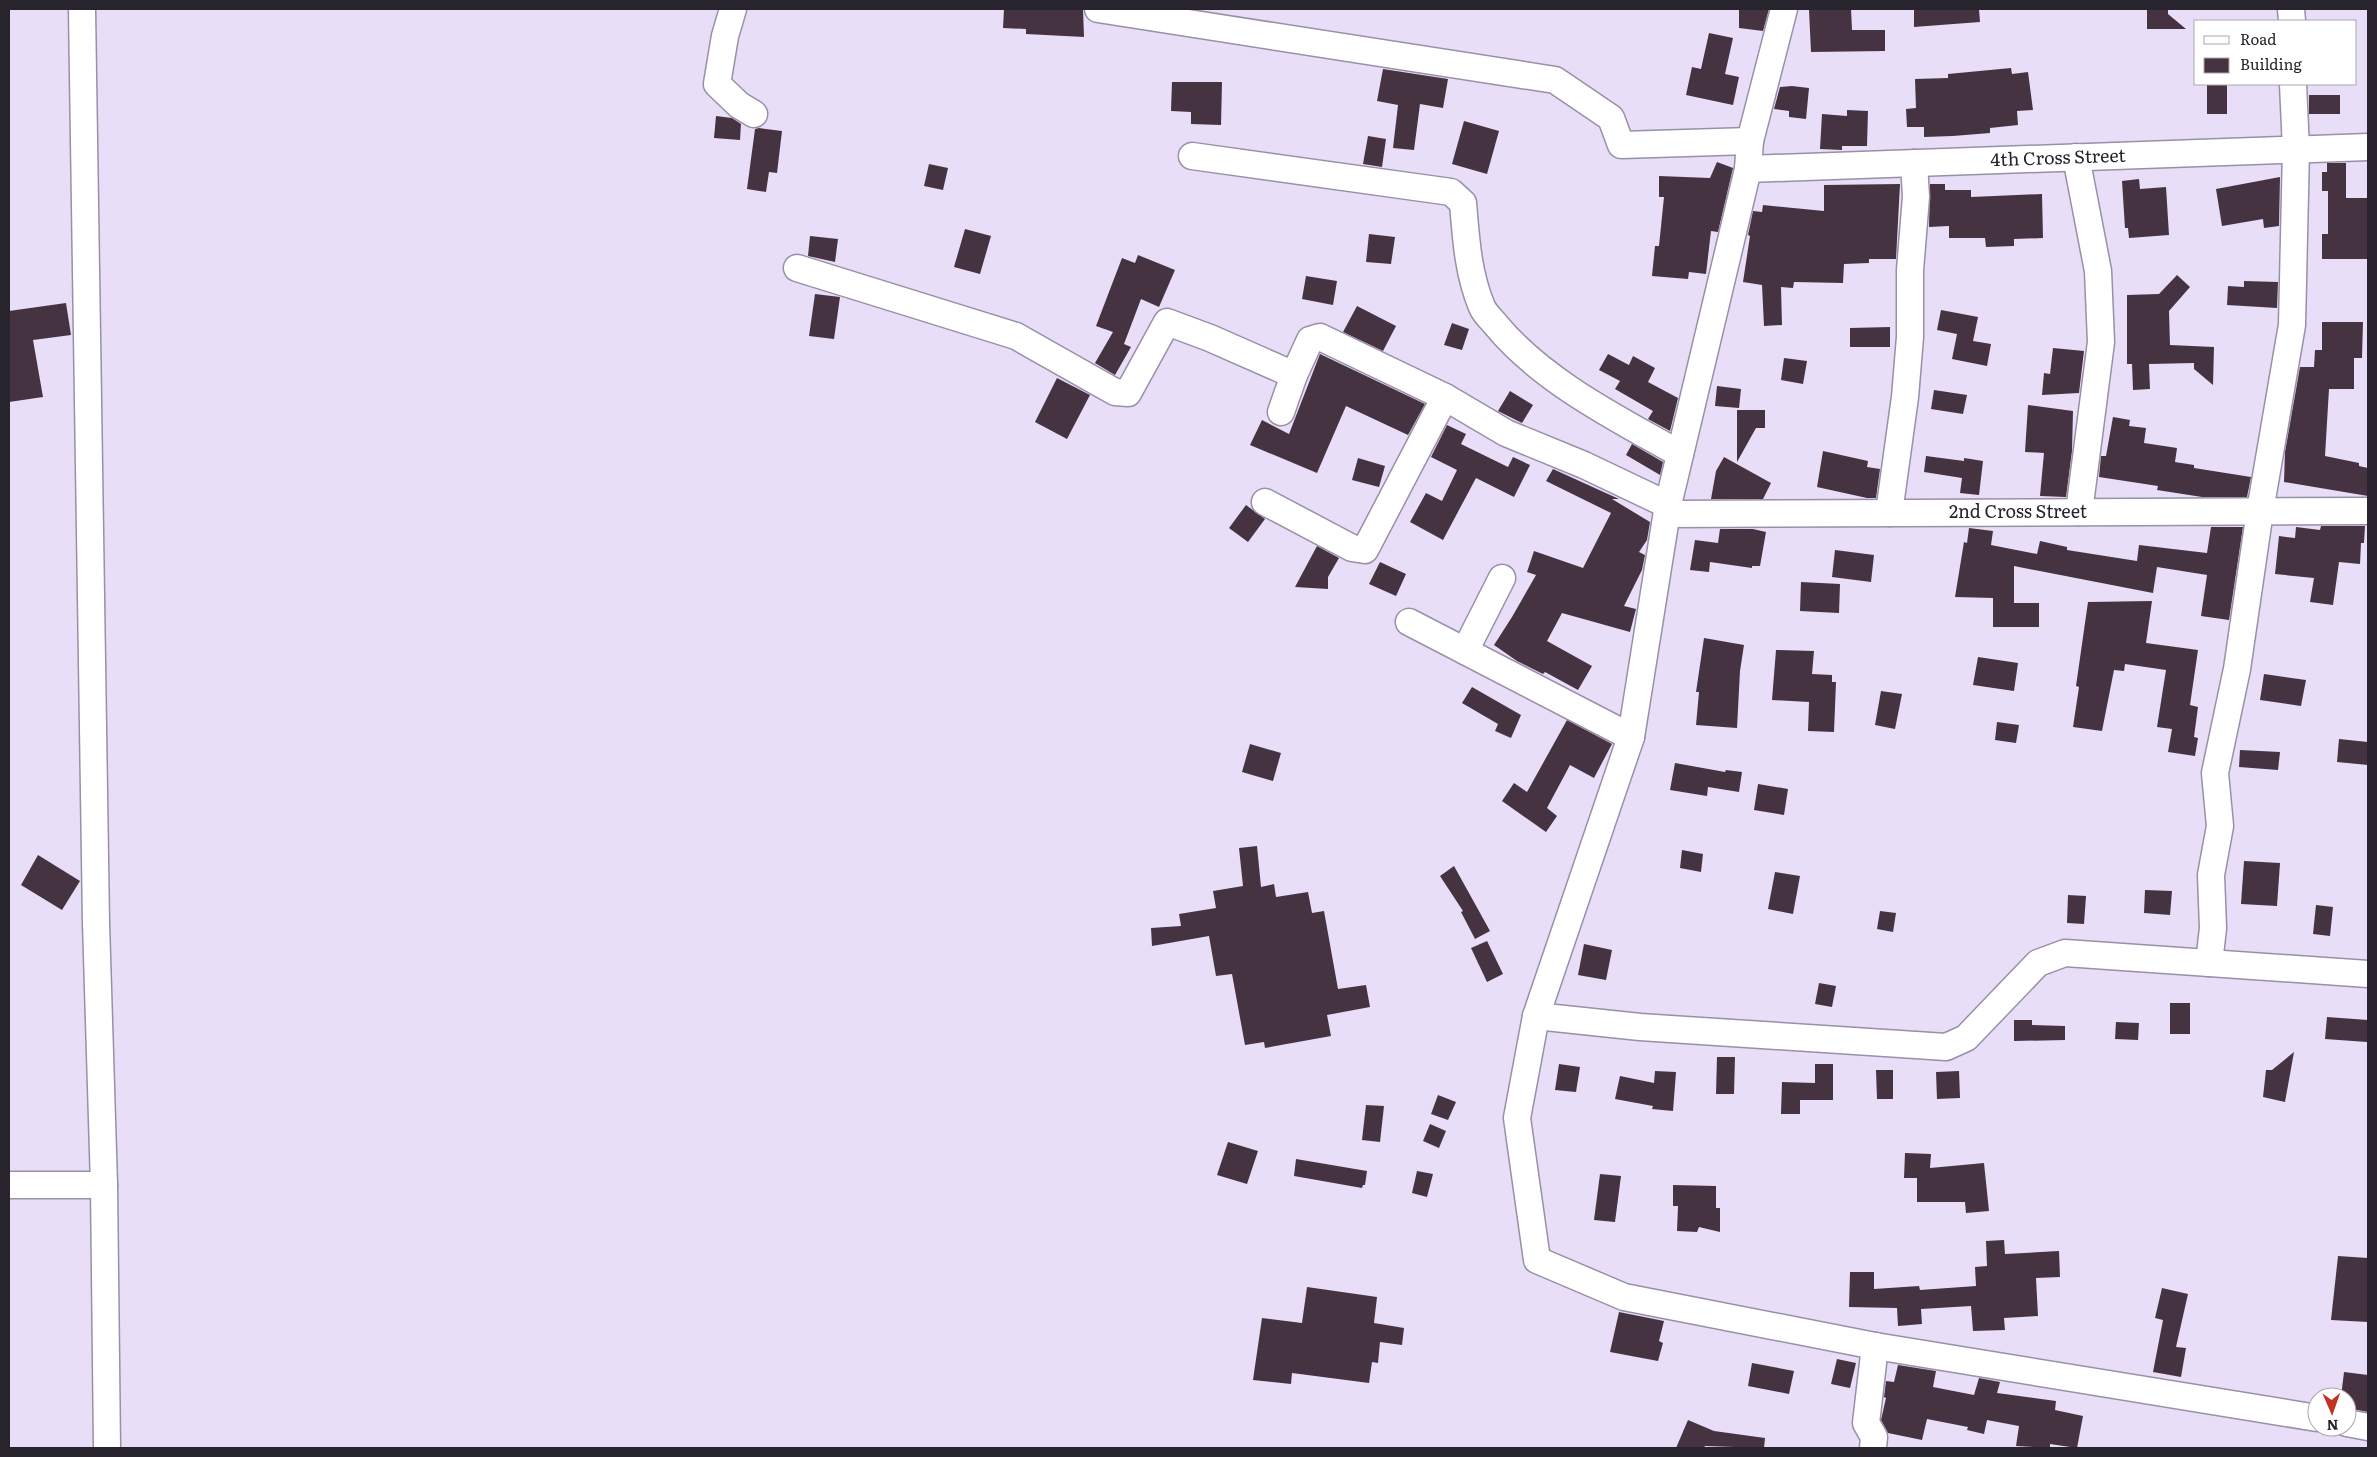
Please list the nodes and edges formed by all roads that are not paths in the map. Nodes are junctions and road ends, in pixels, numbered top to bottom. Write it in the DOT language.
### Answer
graph roads {
  1 [pos="82,9"];
  2 [pos="733,9"];
  3 [pos="1098,9"];
  4 [pos="1784,9"];
  5 [pos="2294,85"];
  6 [pos="754,114"];
  7 [pos="1750,141"];
  8 [pos="2368,147"];
  9 [pos="2296,149"];
  10 [pos="1192,156"];
  11 [pos="2076,157"];
  12 [pos="1914,163"];
  13 [pos="1748,169"];
  14 [pos="797,268"];
  15 [pos="1294,375"];
  16 [pos="1445,397"];
  17 [pos="1281,412"];
  18 [pos="1680,454"];
  19 [pos="1265,502"];
  20 [pos="1668,510"];
  21 [pos="2260,511"];
  22 [pos="2079,512"];
  23 [pos="2368,512"];
  24 [pos="1889,513"];
  25 [pos="1502,578"];
  26 [pos="1410,622"];
  27 [pos="1465,651"];
  28 [pos="1631,737"];
  29 [pos="2209,963"];
  30 [pos="2368,974"];
  31 [pos="1536,1016"];
  32 [pos="9,1184"];
  33 [pos="104,1185"];
  34 [pos="1875,1346"];
  35 [pos="2307,1416"];
  36 [pos="107,1448"];
  37 [pos="1873,1448"];
  1 -- 33 [label="street"];
  2 -- 6 [label="street"];
  3 -- 7 [label="street"];
  4 -- 7 [label="street"];
  5 -- 9 [label="street"];
  7 -- 13 [label="street"];
  8 -- 9 [label="street, 4th Cross Street"];
  9 -- 11 [label="street, 4th Cross Street"];
  9 -- 21 [label="street"];
  10 -- 18 [label="street"];
  11 -- 12 [label="street, 4th Cross Street"];
  11 -- 22 [label="street"];
  12 -- 13 [label="street, 4th Cross Street"];
  12 -- 24 [label="street"];
  13 -- 18 [label="street"];
  14 -- 15 [label="street"];
  15 -- 16 [label="street"];
  15 -- 17 [label="street"];
  16 -- 19 [label="street"];
  16 -- 20 [label="street"];
  18 -- 20 [label="street"];
  20 -- 24 [label="street, 2nd Cross Street"];
  20 -- 28 [label="street"];
  21 -- 22 [label="street, 2nd Cross Street"];
  21 -- 23 [label="street, 2nd Cross Street"];
  21 -- 29 [label="street"];
  22 -- 24 [label="street, 2nd Cross Street"];
  25 -- 27 [label="street"];
  26 -- 27 [label="street"];
  27 -- 28 [label="street"];
  28 -- 31 [label="street"];
  29 -- 30 [label="street"];
  29 -- 31 [label="street"];
  31 -- 34 [label="street"];
  32 -- 33 [label="street"];
  33 -- 36 [label="street"];
  34 -- 35 [label="street"];
  34 -- 37 [label="street"];
}
